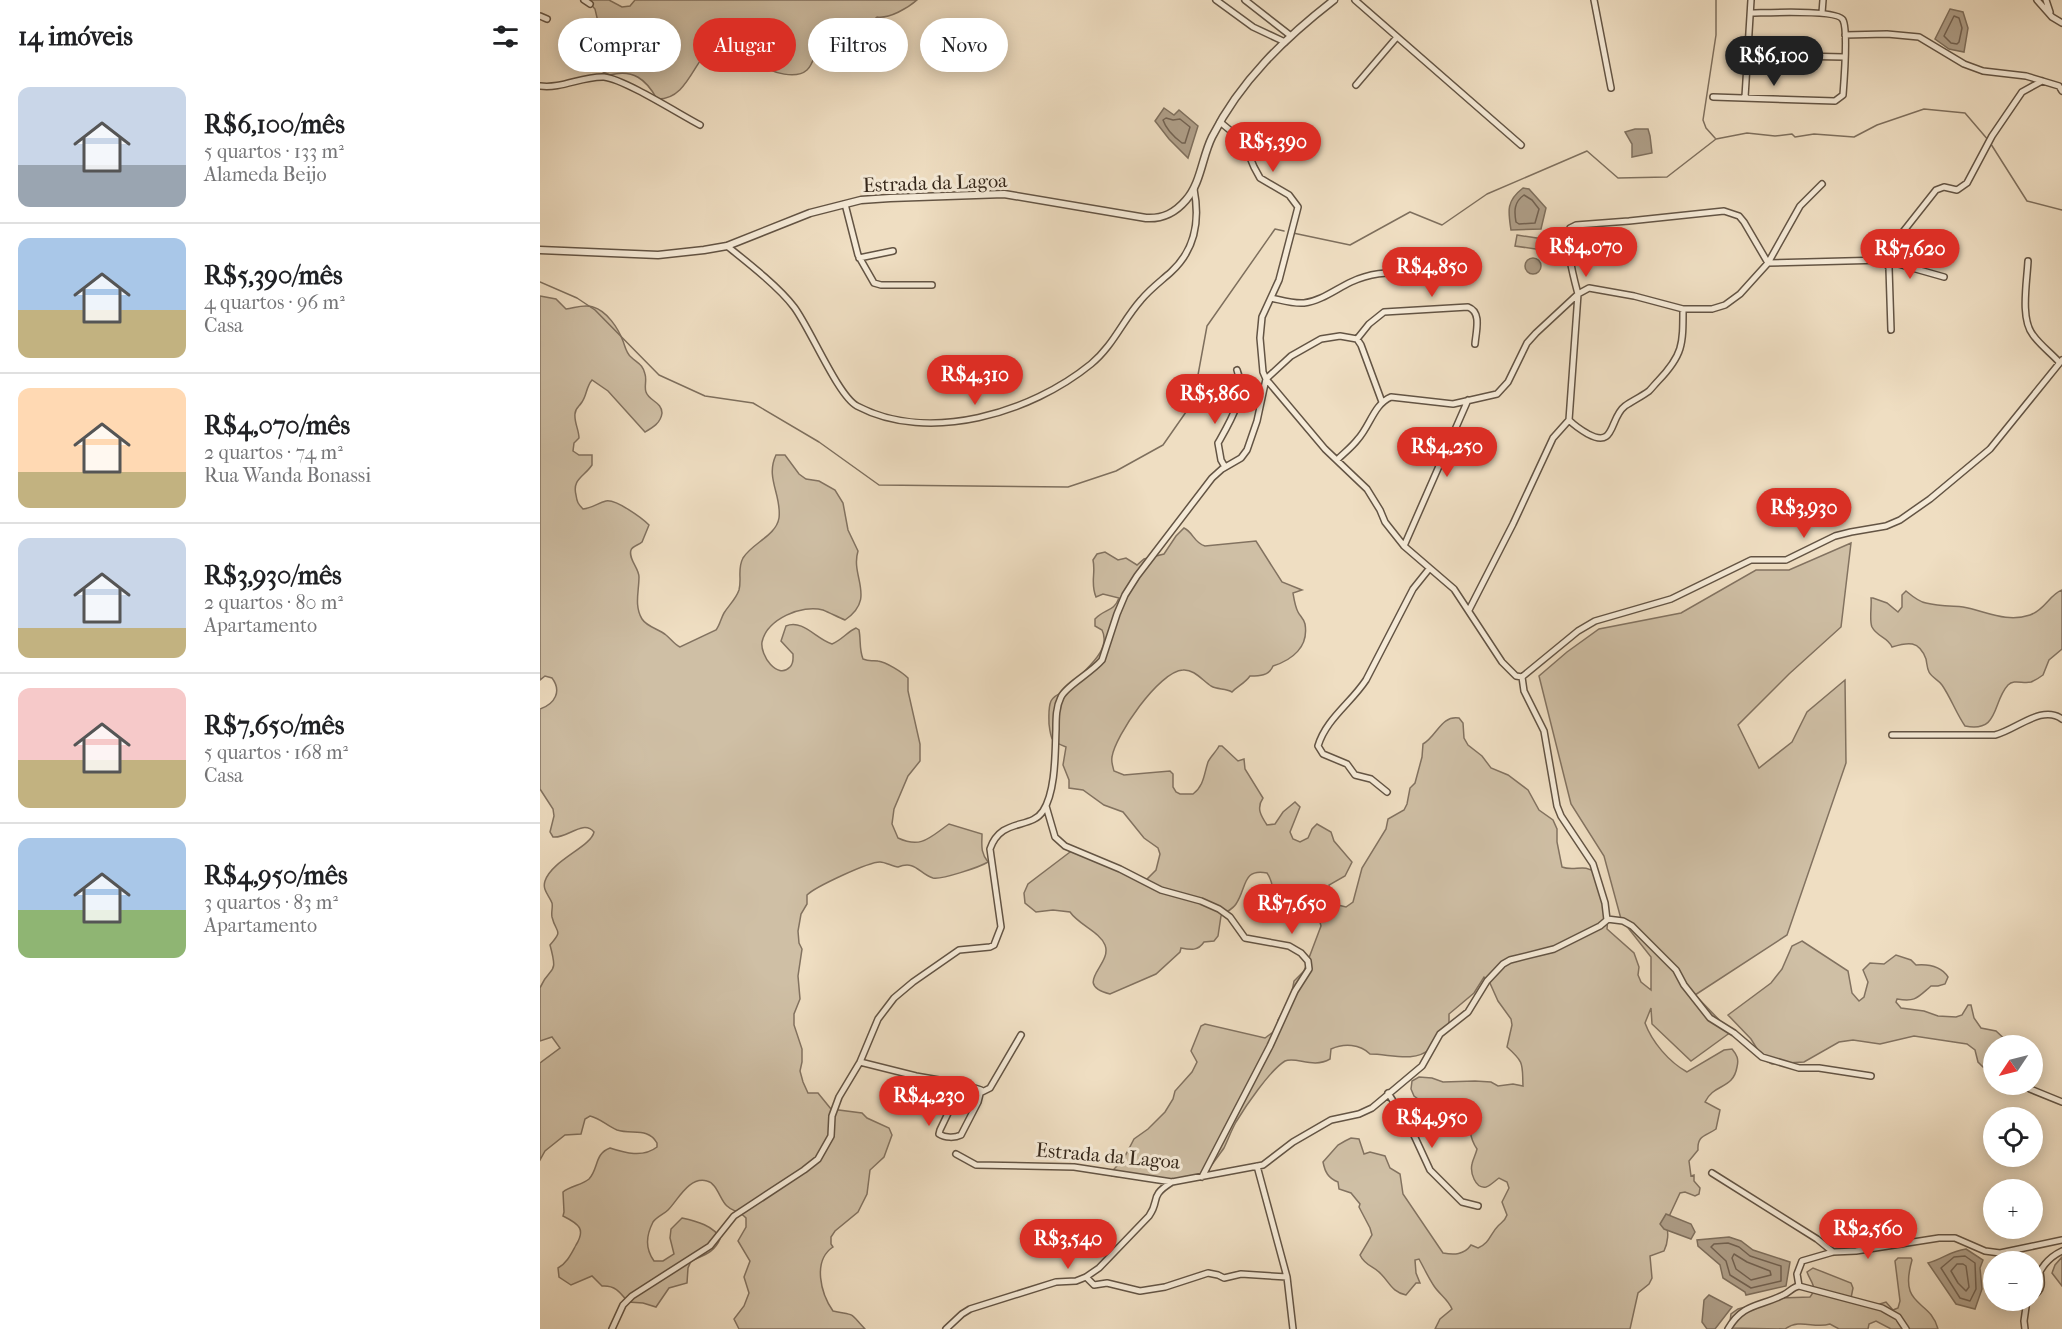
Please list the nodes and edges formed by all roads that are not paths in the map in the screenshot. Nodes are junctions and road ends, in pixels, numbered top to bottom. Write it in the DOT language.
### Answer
graph roads {
  1 [pos="1216,0"];
  2 [pos="1245,0"];
  3 [pos="1334,0"];
  4 [pos="1355,0"];
  5 [pos="1594,0"];
  6 [pos="1751,0"];
  7 [pos="1822,0"];
  8 [pos="2037,0"];
  9 [pos="2046,0"];
  10 [pos="1750,13"];
  11 [pos="1822,13"];
  12 [pos="540,16"];
  13 [pos="2052,17"];
  14 [pos="547,19"];
  15 [pos="2062,23"];
  16 [pos="1845,35"];
  17 [pos="1291,36"];
  18 [pos="1397,37"];
  19 [pos="1285,42"];
  20 [pos="1748,55"];
  21 [pos="1844,57"];
  22 [pos="2042,81"];
  23 [pos="1356,85"];
  24 [pos="540,86"];
  25 [pos="2061,87"];
  26 [pos="1611,88"];
  27 [pos="1713,97"];
  28 [pos="1745,97"];
  29 [pos="1220,122"];
  30 [pos="700,125"];
  31 [pos="1521,145"];
  32 [pos="1822,184"];
  33 [pos="1194,189"];
  34 [pos="845,204"];
  35 [pos="727,246"];
  36 [pos="540,250"];
  37 [pos="893,251"];
  38 [pos="859,258"];
  39 [pos="1884,260"];
  40 [pos="2028,261"];
  41 [pos="1768,263"];
  42 [pos="1407,273"];
  43 [pos="1944,277"];
  44 [pos="932,285"];
  45 [pos="1578,294"];
  46 [pos="1271,298"];
  47 [pos="1683,309"];
  48 [pos="1891,330"];
  49 [pos="1357,339"];
  50 [pos="1475,344"];
  51 [pos="2061,361"];
  52 [pos="1238,370"];
  53 [pos="1266,379"];
  54 [pos="1468,400"];
  55 [pos="1382,402"];
  56 [pos="1569,420"];
  57 [pos="1337,460"];
  58 [pos="1225,467"];
  59 [pos="1404,546"];
  60 [pos="1429,569"];
  61 [pos="1469,610"];
  62 [pos="1522,677"];
  63 [pos="2062,719"];
  64 [pos="1892,735"];
  65 [pos="1387,792"];
  66 [pos="1046,806"];
  67 [pos="1607,919"];
  68 [pos="1021,1035"];
  69 [pos="860,1062"];
  70 [pos="1871,1076"];
  71 [pos="963,1084"];
  72 [pos="982,1092"];
  73 [pos="1388,1094"];
  74 [pos="2043,1094"];
  75 [pos="2062,1102"];
  76 [pos="956,1154"];
  77 [pos="1257,1167"];
  78 [pos="1713,1173"];
  79 [pos="1202,1177"];
  80 [pos="1172,1182"];
  81 [pos="1478,1206"];
  82 [pos="2062,1240"];
  83 [pos="2062,1251"];
  84 [pos="1833,1252"];
  85 [pos="2043,1265"];
  86 [pos="1086,1277"];
  87 [pos="1287,1277"];
  88 [pos="1799,1286"];
  89 [pos="2025,1311"];
  90 [pos="612,1329"];
  91 [pos="946,1329"];
  92 [pos="1293,1329"];
  93 [pos="1728,1329"];
  94 [pos="1906,1329"];
  95 [pos="2025,1329"];
  1 -- 19 [label="street"];
  2 -- 17 [label="street"];
  3 -- 17 [label="street, Estrada da Lagoa"];
  4 -- 18 [label="street"];
  5 -- 26 [label="street"];
  6 -- 10 [label="street"];
  7 -- 11 [label="street"];
  8 -- 13 [label="street"];
  9 -- 13 [label="street"];
  10 -- 11 [label="street"];
  10 -- 20 [label="street"];
  11 -- 16 [label="street"];
  12 -- 14 [label="street"];
  13 -- 15 [label="street"];
  16 -- 21 [label="street"];
  16 -- 22 [label="street"];
  17 -- 19 [label="street, Estrada da Lagoa"];
  18 -- 23 [label="street"];
  18 -- 31 [label="street"];
  19 -- 29 [label="street, Estrada da Lagoa"];
  20 -- 21 [label="street"];
  20 -- 28 [label="street"];
  21 -- 28 [label="street"];
  22 -- 25 [label="street"];
  22 -- 39 [label="street"];
  24 -- 30 [label="street"];
  27 -- 28 [label="street"];
  29 -- 33 [label="street, Estrada da Lagoa"];
  29 -- 46 [label="street"];
  32 -- 41 [label="street"];
  33 -- 34 [label="street, Estrada da Lagoa"];
  33 -- 35 [label="street"];
  34 -- 35 [label="street, Estrada da Lagoa"];
  34 -- 38 [label="street"];
  35 -- 36 [label="street, Estrada da Lagoa"];
  37 -- 38 [label="street"];
  38 -- 44 [label="street"];
  39 -- 41 [label="street"];
  39 -- 43 [label="street"];
  39 -- 48 [label="street"];
  40 -- 51 [label="street"];
  41 -- 45 [label="street"];
  41 -- 47 [label="street"];
  42 -- 46 [label="street"];
  45 -- 47 [label="street"];
  45 -- 54 [label="street"];
  45 -- 56 [label="street"];
  46 -- 53 [label="street"];
  47 -- 56 [label="street"];
  49 -- 50 [label="street"];
  49 -- 53 [label="street"];
  49 -- 55 [label="street"];
  51 -- 62 [label="street"];
  52 -- 58 [label="street"];
  53 -- 57 [label="street"];
  53 -- 58 [label="street"];
  54 -- 55 [label="street"];
  54 -- 59 [label="street"];
  55 -- 57 [label="street"];
  56 -- 61 [label="street"];
  57 -- 59 [label="street"];
  58 -- 66 [label="street"];
  59 -- 60 [label="street"];
  60 -- 61 [label="street"];
  60 -- 65 [label="street"];
  61 -- 62 [label="street"];
  62 -- 67 [label="street"];
  63 -- 64 [label="street"];
  66 -- 69 [label="street"];
  66 -- 79 [label="street"];
  67 -- 70 [label="street"];
  67 -- 73 [label="street, Estrada da Lagoa"];
  68 -- 72 [label="street"];
  69 -- 71 [label="street"];
  69 -- 90 [label="street"];
  71 -- 72 [label="street"];
  71 -- 72 [label="street"];
  73 -- 77 [label="street, Estrada da Lagoa"];
  73 -- 81 [label="street"];
  74 -- 75 [label="street"];
  76 -- 80 [label="street, Estrada da Lagoa"];
  77 -- 79 [label="street, Estrada da Lagoa"];
  77 -- 87 [label="street"];
  78 -- 84 [label="street"];
  79 -- 80 [label="street, Estrada da Lagoa"];
  80 -- 86 [label="street"];
  82 -- 84 [label="street"];
  83 -- 85 [label="street"];
  84 -- 88 [label="street"];
  86 -- 87 [label="street"];
  86 -- 91 [label="street"];
  87 -- 92 [label="street"];
  88 -- 93 [label="street"];
  88 -- 94 [label="street"];
  89 -- 95 [label="street"];
}
